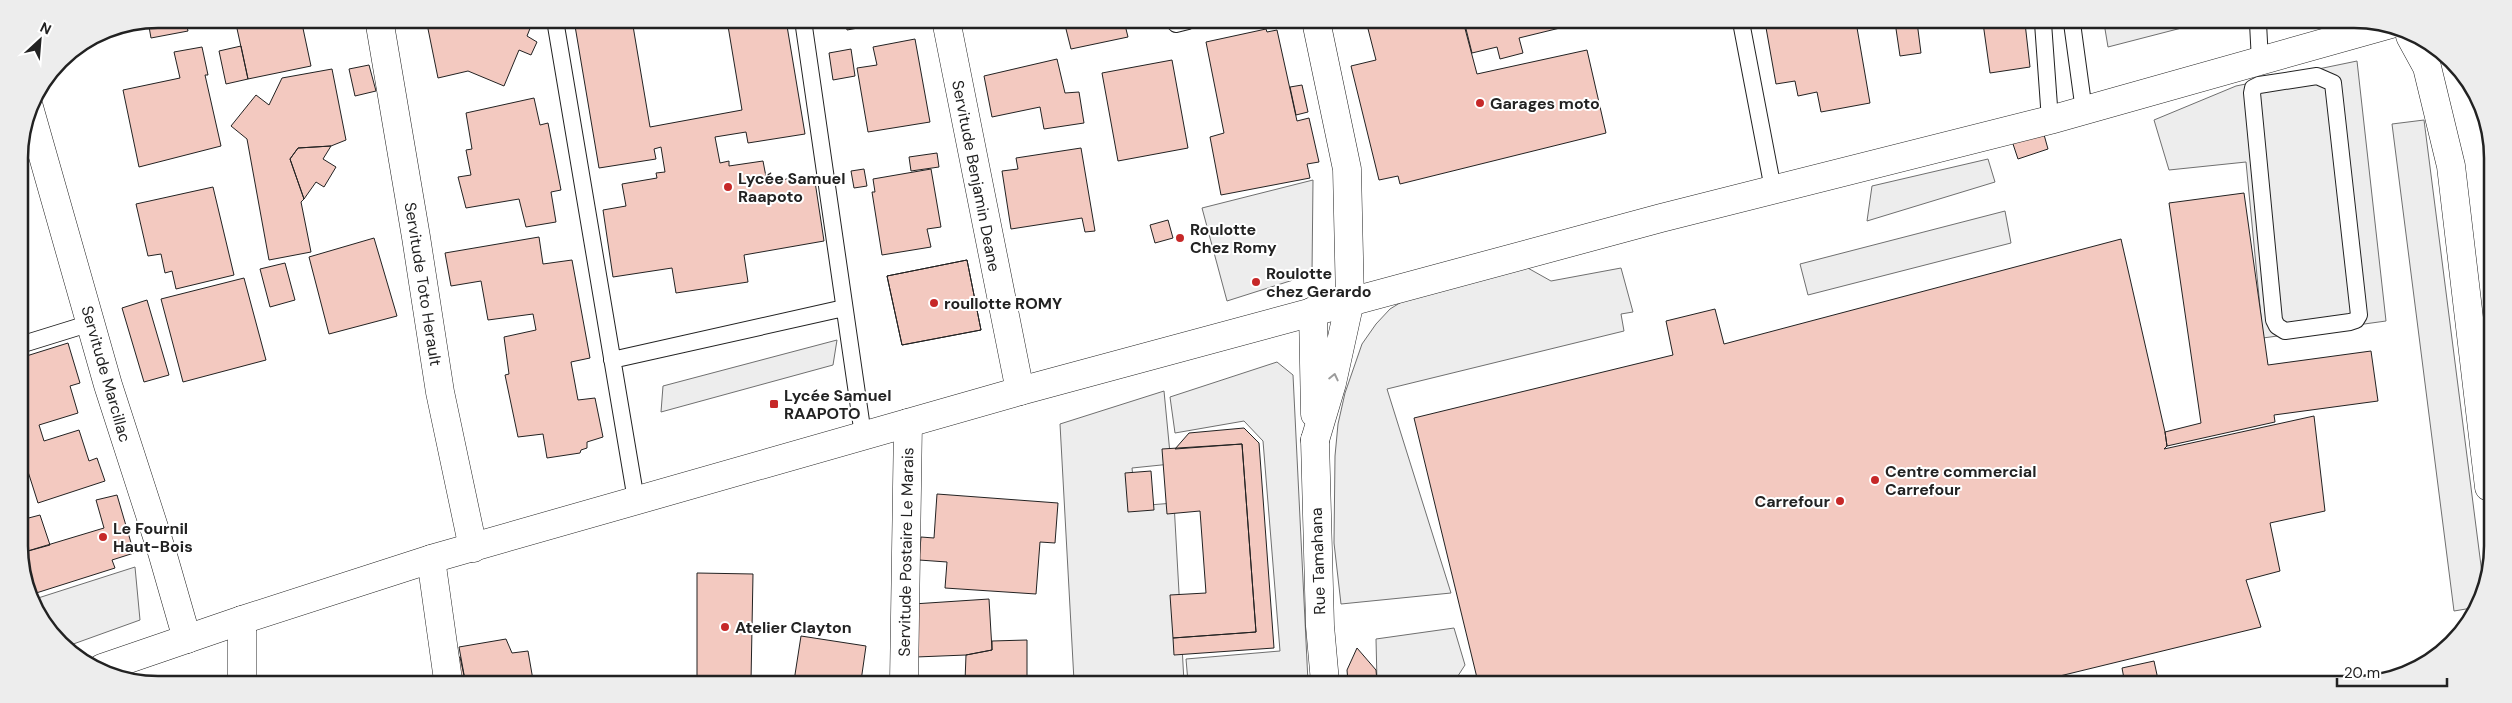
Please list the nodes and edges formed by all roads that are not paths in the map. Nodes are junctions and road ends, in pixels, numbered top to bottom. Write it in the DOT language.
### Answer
graph roads {
  1 [pos="381,28"];
  2 [pos="556,28"];
  3 [pos="804,28"];
  4 [pos="948,28"];
  5 [pos="1318,28"];
  6 [pos="1742,28"];
  7 [pos="2043,28"];
  8 [pos="2073,28"];
  9 [pos="2258,28"];
  10 [pos="2373,29"];
  11 [pos="2413,42"];
  12 [pos="2295,51"];
  13 [pos="2260,61"];
  14 [pos="2297,79"];
  15 [pos="2084,110"];
  16 [pos="2050,120"];
  17 [pos="33,121"];
  18 [pos="1773,189"];
  19 [pos="1350,301"];
  20 [pos="844,308"];
  21 [pos="1313,311"];
  22 [pos="91,323"];
  23 [pos="2481,342"];
  24 [pos="28,343"];
  25 [pos="612,360"];
  26 [pos="1020,391"];
  27 [pos="2484,396"];
  28 [pos="908,423"];
  29 [pos="863,435"];
  30 [pos="1315,440"];
  31 [pos="636,500"];
  32 [pos="473,548"];
  33 [pos="431,559"];
  34 [pos="242,620"];
  35 [pos="187,639"];
  36 [pos="108,666"];
  37 [pos="1324,675"];
  38 [pos="242,676"];
  39 [pos="447,676"];
  40 [pos="904,676"];
  1 -- 32 [label="street, Servitude Toto Herault"];
  2 -- 25 [label="lane"];
  3 -- 20 [label="lane"];
  4 -- 26 [label="street, Servitude Benjamin Deane"];
  5 -- 19 [label="street"];
  6 -- 18 [label="lane"];
  7 -- 16 [label="lane"];
  8 -- 15 [label="lane"];
  9 -- 13 [label="lane"];
  10 -- 12 [label="street"];
  11 -- 23 [label="street"];
  12 -- 13 [label="street"];
  12 -- 14 [label="lane"];
  13 -- 15 [label="street"];
  14 -- 14 [label="lane"];
  15 -- 16 [label="street"];
  16 -- 18 [label="street"];
  17 -- 22 [label="street, Servitude Marcillac"];
  18 -- 19 [label="street"];
  19 -- 21 [label="street"];
  30 -- 19 [label="street, one-way"];
  20 -- 25 [label="lane"];
  20 -- 29 [label="lane"];
  21 -- 26 [label="street"];
  21 -- 30 [label="street, Rue Tamahana"];
  22 -- 24 [label="lane"];
  22 -- 35 [label="street, Servitude Marcillac"];
  23 -- 27 [label="street"];
  25 -- 31 [label="lane"];
  26 -- 28 [label="street"];
  28 -- 29 [label="street"];
  28 -- 40 [label="street, Servitude Postaire Le Marais"];
  29 -- 31 [label="street"];
  30 -- 37 [label="street, Rue Tamahana"];
  31 -- 32 [label="street"];
  32 -- 33 [label="street"];
  33 -- 34 [label="street"];
  33 -- 39 [label="street"];
  34 -- 35 [label="street"];
  34 -- 38 [label="street"];
  35 -- 36 [label="street"];
}
